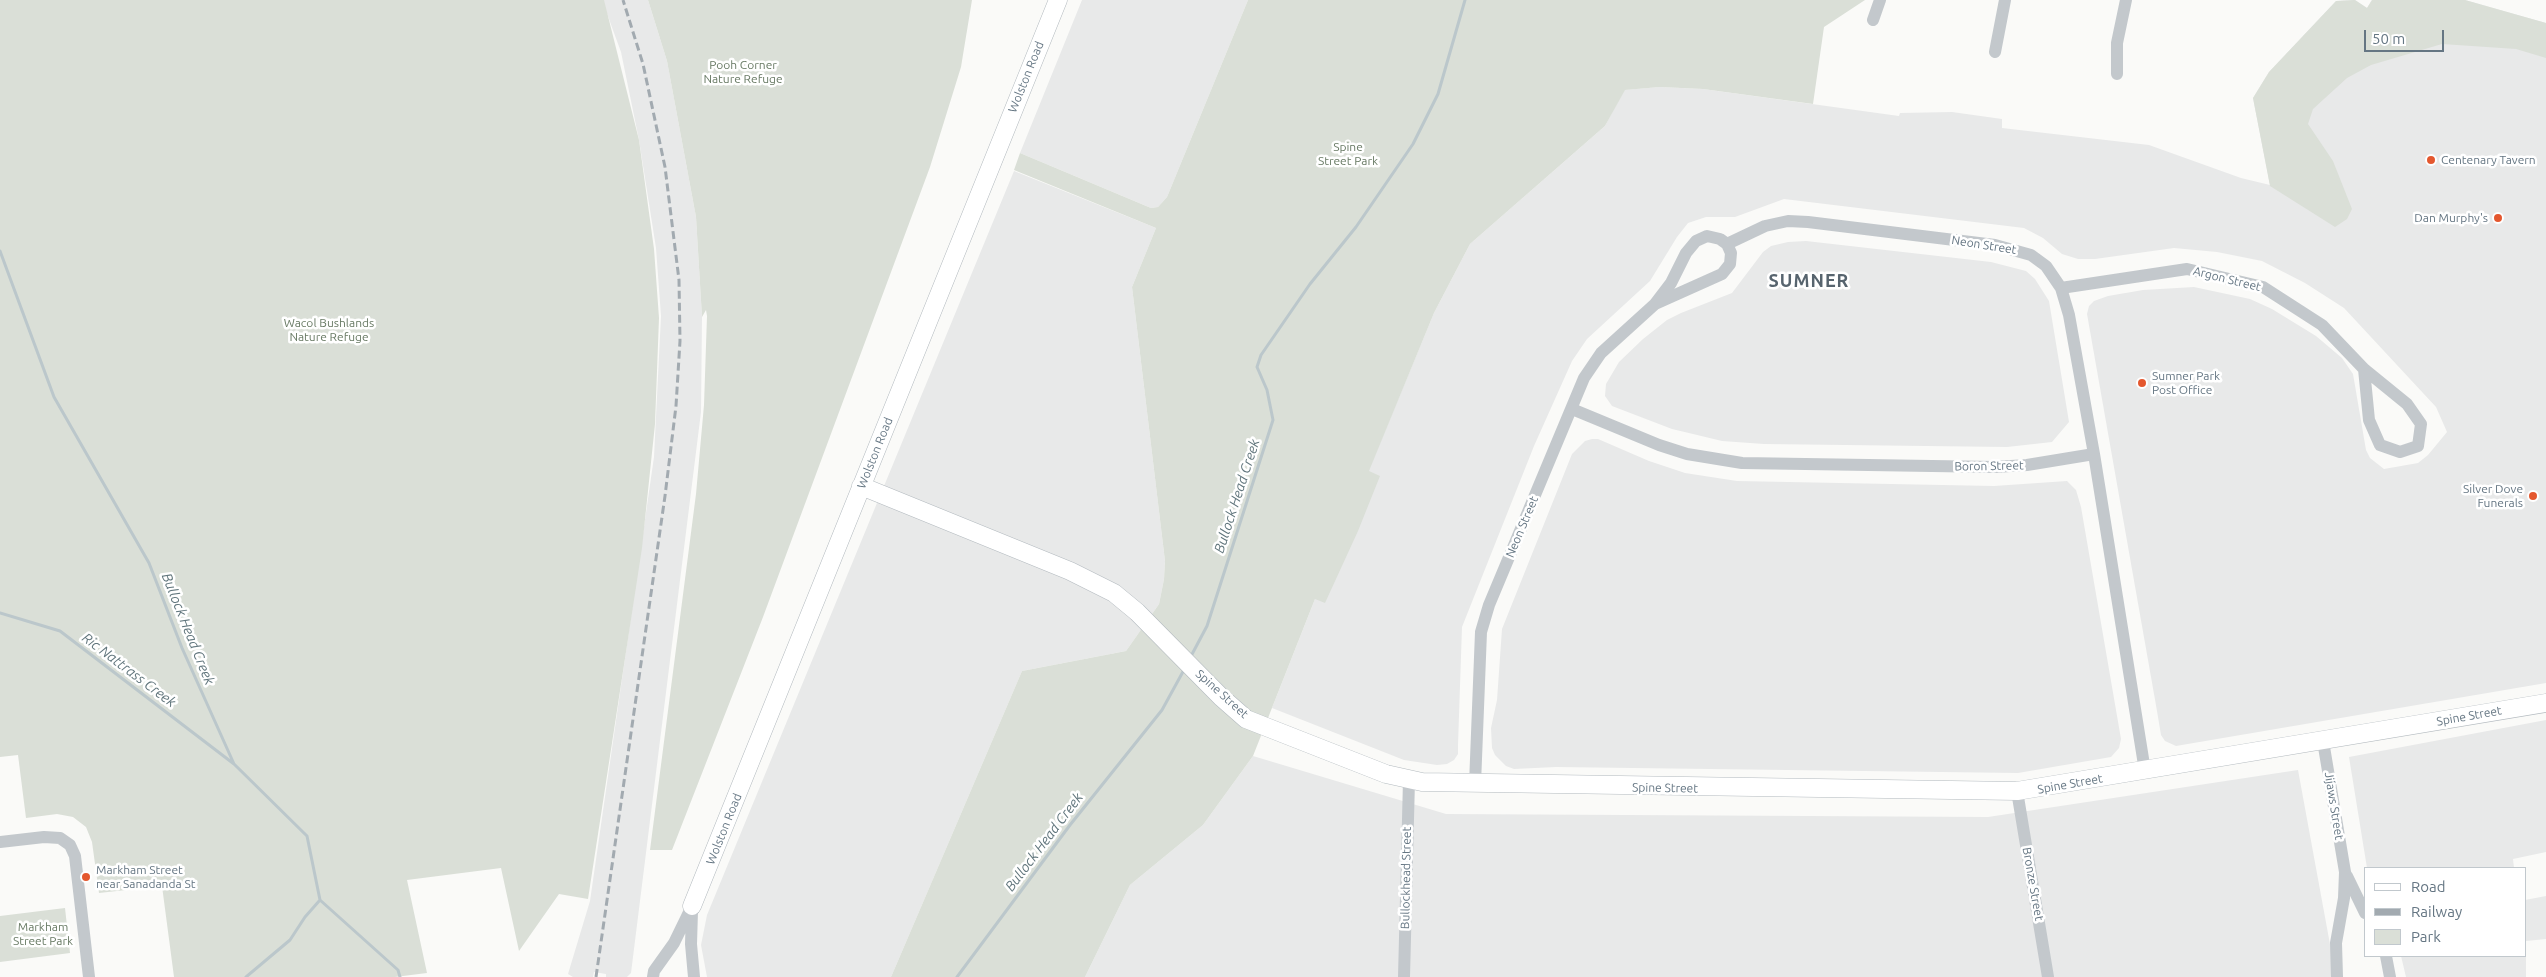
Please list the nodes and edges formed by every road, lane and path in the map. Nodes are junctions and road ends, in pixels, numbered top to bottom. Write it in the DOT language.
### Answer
graph roads {
  1 [pos="1058,0"];
  2 [pos="1880,0"];
  3 [pos="2005,0"];
  4 [pos="2126,0"];
  5 [pos="1873,20"];
  6 [pos="1995,52"];
  7 [pos="2117,74"];
  8 [pos="1727,244"];
  9 [pos="2061,288"];
  10 [pos="1655,304"];
  11 [pos="2364,370"];
  12 [pos="1572,409"];
  13 [pos="2094,454"];
  14 [pos="861,486"];
  15 [pos="2546,703"];
  16 [pos="2323,741"];
  17 [pos="2145,771"];
  18 [pos="1409,780"];
  19 [pos="1475,784"];
  20 [pos="2017,792"];
  21 [pos="0,842"];
  22 [pos="2345,872"];
  23 [pos="692,906"];
  24 [pos="2364,911"];
  25 [pos="2386,957"];
  26 [pos="89,977"];
  27 [pos="653,977"];
  28 [pos="694,977"];
  29 [pos="1404,977"];
  30 [pos="2048,977"];
  31 [pos="2337,977"];
  32 [pos="2390,977"];
  1 -- 14 [label="street, Wolston Road"];
  2 -- 5 [label="street"];
  3 -- 6 [label="street"];
  4 -- 7 [label="street"];
  8 -- 9 [label="street, Neon Street"];
  8 -- 10 [label="street, Neon Street"];
  8 -- 10 [label="street, Neon Street"];
  9 -- 11 [label="street, Argon Street"];
  9 -- 13 [label="street, Neon Street"];
  10 -- 12 [label="street, Neon Street"];
  11 -- 11 [label="street, Argon Street"];
  12 -- 13 [label="street, Boron Street"];
  12 -- 19 [label="street, Neon Street"];
  13 -- 17 [label="street"];
  14 -- 18 [label="street, Spine Street"];
  14 -- 23 [label="street, Wolston Road"];
  15 -- 16 [label="street, Spine Street"];
  16 -- 17 [label="street, Spine Street"];
  16 -- 22 [label="street, Jijaws Street"];
  17 -- 20 [label="street, Spine Street"];
  18 -- 19 [label="street, Spine Street"];
  18 -- 29 [label="street, Bullockhead Street"];
  19 -- 20 [label="street, Spine Street"];
  20 -- 30 [label="street, Bronze Street"];
  21 -- 26 [label="street"];
  22 -- 24 [label="street, Jijaws Street"];
  22 -- 31 [label="street, Jijaws Street"];
  23 -- 27 [label="street, Wolston Road"];
  23 -- 28 [label="street, Wolston Road"];
  25 -- 32 [label="street"];
}
